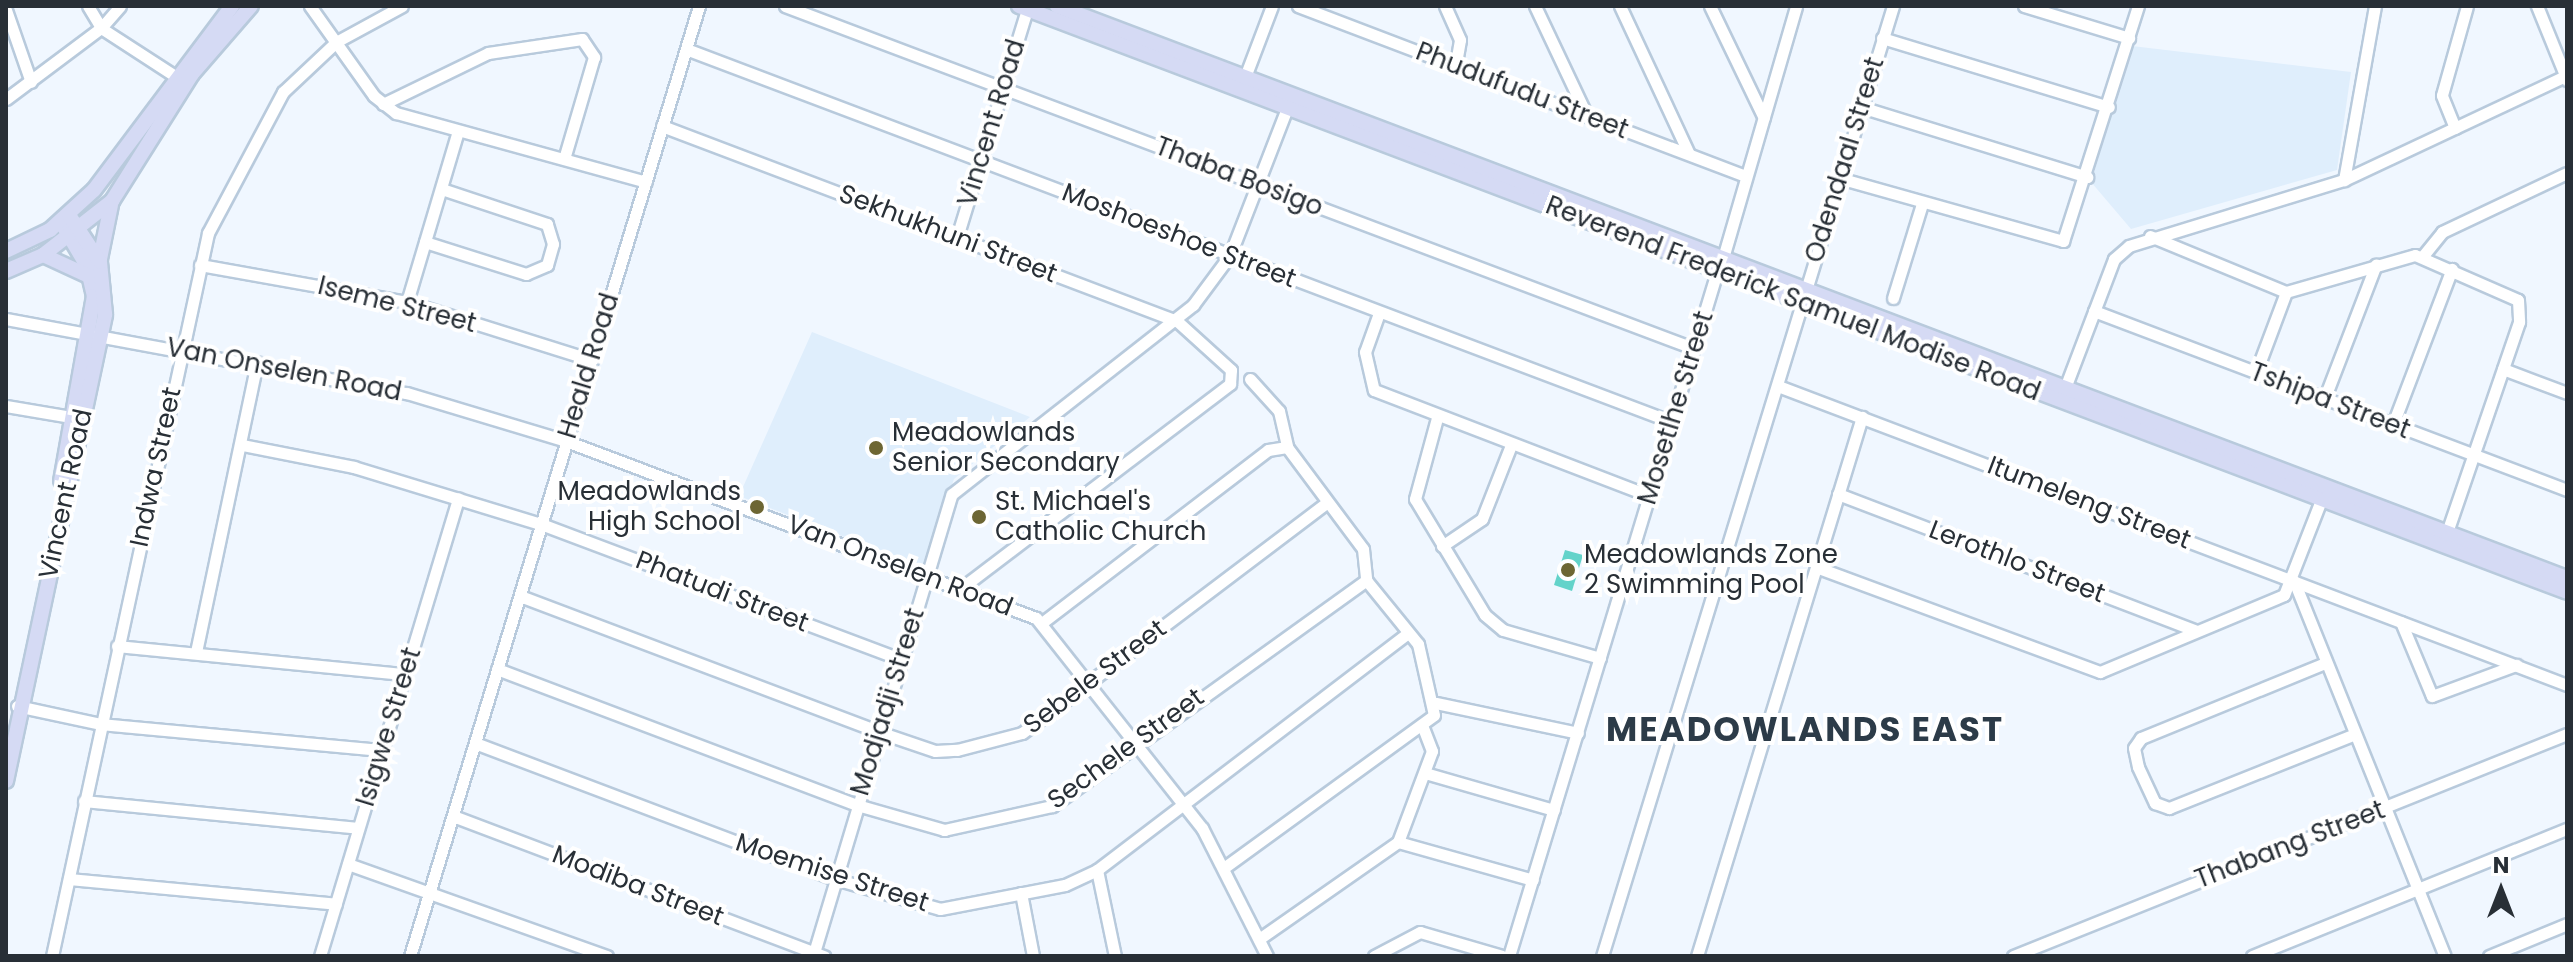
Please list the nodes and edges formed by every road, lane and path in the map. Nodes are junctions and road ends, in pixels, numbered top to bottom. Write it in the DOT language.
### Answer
graph roads {
  1 [pos="88,6"];
  2 [pos="120,6"];
  3 [pos="232,6"];
  4 [pos="251,6"];
  5 [pos="310,6"];
  6 [pos="402,6"];
  7 [pos="699,6"];
  8 [pos="785,6"];
  9 [pos="1057,6"];
  10 [pos="1272,6"];
  11 [pos="1298,6"];
  12 [pos="1445,6"];
  13 [pos="1535,6"];
  14 [pos="1620,6"];
  15 [pos="1710,6"];
  16 [pos="1893,6"];
  17 [pos="2024,6"];
  18 [pos="2138,6"];
  19 [pos="2375,6"];
  20 [pos="2467,6"];
  21 [pos="2537,6"];
  22 [pos="1797,7"];
  23 [pos="1023,8"];
  24 [pos="6,10"];
  25 [pos="101,28"];
  26 [pos="1882,38"];
  27 [pos="2129,38"];
  28 [pos="336,42"];
  29 [pos="686,49"];
  30 [pos="1455,67"];
  31 [pos="175,76"];
  32 [pos="1245,77"];
  33 [pos="2566,77"];
  34 [pos="31,82"];
  35 [pos="1003,88"];
  36 [pos="6,99"];
  37 [pos="383,104"];
  38 [pos="1861,107"];
  39 [pos="2109,107"];
  40 [pos="1287,108"];
  41 [pos="1587,116"];
  42 [pos="1764,118"];
  43 [pos="662,126"];
  44 [pos="2455,128"];
  45 [pos="458,131"];
  46 [pos="1689,154"];
  47 [pos="564,159"];
  48 [pos="981,161"];
  49 [pos="2567,173"];
  50 [pos="1746,176"];
  51 [pos="2087,177"];
  52 [pos="1839,178"];
  53 [pos="2344,180"];
  54 [pos="646,182"];
  55 [pos="1258,184"];
  56 [pos="442,189"];
  57 [pos="112,201"];
  58 [pos="1922,204"];
  59 [pos="65,218"];
  60 [pos="76,232"];
  61 [pos="2150,236"];
  62 [pos="957,237"];
  63 [pos="425,242"];
  64 [pos="6,251"];
  65 [pos="43,255"];
  66 [pos="1230,255"];
  67 [pos="2422,257"];
  68 [pos="100,262"];
  69 [pos="2376,264"];
  70 [pos="200,265"];
  71 [pos="1720,265"];
  72 [pos="2452,269"];
  73 [pos="6,271"];
  74 [pos="92,278"];
  75 [pos="2286,292"];
  76 [pos="1803,296"];
  77 [pos="1893,298"];
  78 [pos="407,302"];
  79 [pos="2094,311"];
  80 [pos="1379,313"];
  81 [pos="6,319"];
  82 [pos="1177,321"];
  83 [pos="96,334"];
  84 [pos="1693,348"];
  85 [pos="181,349"];
  86 [pos="592,360"];
  87 [pos="257,362"];
  88 [pos="2503,369"];
  89 [pos="2256,372"];
  90 [pos="1250,379"];
  91 [pos="1778,386"];
  92 [pos="2065,388"];
  93 [pos="2567,393"];
  94 [pos="2325,397"];
  95 [pos="6,406"];
  96 [pos="71,417"];
  97 [pos="1862,417"];
  98 [pos="1437,418"];
  99 [pos="1672,422"];
  100 [pos="2393,424"];
  101 [pos="566,441"];
  102 [pos="242,445"];
  103 [pos="1511,445"];
  104 [pos="1287,447"];
  105 [pos="2472,455"];
  106 [pos="2567,490"];
  107 [pos="1838,494"];
  108 [pos="1650,496"];
  109 [pos="458,498"];
  110 [pos="2321,500"];
  111 [pos="1325,504"];
  112 [pos="541,524"];
  113 [pos="2447,532"];
  114 [pos="1442,546"];
  115 [pos="1816,567"];
  116 [pos="926,577"];
  117 [pos="2567,578"];
  118 [pos="1366,580"];
  119 [pos="2294,581"];
  120 [pos="960,589"];
  121 [pos="2567,592"];
  122 [pos="520,596"];
  123 [pos="1043,622"];
  124 [pos="2401,622"];
  125 [pos="2196,631"];
  126 [pos="1408,633"];
  127 [pos="117,646"];
  128 [pos="196,652"];
  129 [pos="1600,658"];
  130 [pos="902,660"];
  131 [pos="2325,663"];
  132 [pos="2516,665"];
  133 [pos="497,669"];
  134 [pos="405,674"];
  135 [pos="1090,681"];
  136 [pos="2567,685"];
  137 [pos="1436,703"];
  138 [pos="19,706"];
  139 [pos="100,724"];
  140 [pos="1422,725"];
  141 [pos="879,732"];
  142 [pos="1578,733"];
  143 [pos="2355,734"];
  144 [pos="2567,734"];
  145 [pos="1136,741"];
  146 [pos="475,743"];
  147 [pos="381,750"];
  148 [pos="6,755"];
  149 [pos="1425,773"];
  150 [pos="6,781"];
  151 [pos="84,801"];
  152 [pos="1182,802"];
  153 [pos="857,805"];
  154 [pos="2385,808"];
  155 [pos="1554,810"];
  156 [pos="453,816"];
  157 [pos="358,828"];
  158 [pos="2567,829"];
  159 [pos="1398,842"];
  160 [pos="348,864"];
  161 [pos="1225,867"];
  162 [pos="1097,870"];
  163 [pos="69,879"];
  164 [pos="835,879"];
  165 [pos="1533,880"];
  166 [pos="430,889"];
  167 [pos="2417,889"];
  168 [pos="1021,893"];
  169 [pos="336,904"];
  170 [pos="2567,924"];
  171 [pos="1259,939"];
  172 [pos="817,955"];
  173 [pos="52,956"];
  174 [pos="320,956"];
  175 [pos="410,956"];
  176 [pos="607,956"];
  177 [pos="1033,956"];
  178 [pos="1115,956"];
  179 [pos="1267,956"];
  180 [pos="1374,956"];
  181 [pos="1502,956"];
  182 [pos="1509,956"];
  183 [pos="1602,956"];
  184 [pos="1697,956"];
  185 [pos="2013,956"];
  186 [pos="2252,956"];
  187 [pos="2445,956"];
  188 [pos="2489,956"];
  1 -- 25 [label="street"];
  2 -- 25 [label="street"];
  3 -- 31 [label="main road"];
  4 -- 57 [label="main road"];
  5 -- 28 [label="street"];
  6 -- 28 [label="street, Indwa Street"];
  7 -- 29 [label="street, Heald Road"];
  8 -- 35 [label="street, Thaba Bosigo"];
  9 -- 32 [label="main road, Reverend Frederick Samuel Modise Road"];
  10 -- 32 [label="street"];
  11 -- 30 [label="street, Phudufudu Street"];
  12 -- 30 [label="street"];
  13 -- 41 [label="street"];
  14 -- 46 [label="street"];
  15 -- 42 [label="street"];
  16 -- 26 [label="street, Odendaal Street"];
  17 -- 27 [label="street"];
  18 -- 27 [label="street"];
  19 -- 53 [label="street"];
  20 -- 44 [label="street"];
  21 -- 33 [label="street"];
  22 -- 42 [label="street, Mosetlhe Street"];
  23 -- 35 [label="street, Vincent Road"];
  23 -- 40 [label="main road, Reverend Frederick Samuel Modise Road"];
  24 -- 34 [label="street"];
  25 -- 31 [label="street"];
  25 -- 34 [label="street"];
  26 -- 38 [label="street, Odendaal Street"];
  26 -- 39 [label="street"];
  27 -- 39 [label="street"];
  28 -- 37 [label="street"];
  28 -- 70 [label="street, Indwa Street"];
  29 -- 43 [label="street, Heald Road"];
  29 -- 48 [label="street, Moshoeshoe Street"];
  30 -- 41 [label="street, Phudufudu Street"];
  31 -- 59 [label="main road"];
  32 -- 71 [label="main road, Reverend Frederick Samuel Modise Road"];
  33 -- 44 [label="street"];
  34 -- 36 [label="street"];
  35 -- 48 [label="street, Vincent Road"];
  35 -- 55 [label="street, Thaba Bosigo"];
  37 -- 45 [label="street"];
  37 -- 47 [label="street"];
  38 -- 51 [label="street"];
  38 -- 52 [label="street, Odendaal Street"];
  39 -- 51 [label="street"];
  40 -- 55 [label="street, Modjadji Street"];
  40 -- 71 [label="main road, Reverend Frederick Samuel Modise Road"];
  41 -- 46 [label="street, Phudufudu Street"];
  42 -- 50 [label="street, Mosetlhe Street"];
  43 -- 54 [label="street, Heald Road"];
  43 -- 62 [label="street, Sekhukhuni Street"];
  44 -- 53 [label="street"];
  45 -- 47 [label="street"];
  45 -- 56 [label="street"];
  46 -- 50 [label="street, Phudufudu Street"];
  47 -- 54 [label="street"];
  48 -- 62 [label="street, Vincent Road"];
  48 -- 66 [label="street, Moshoeshoe Street"];
  49 -- 67 [label="street"];
  50 -- 71 [label="street, Mosetlhe Street"];
  51 -- 58 [label="street"];
  52 -- 58 [label="street"];
  52 -- 76 [label="street, Odendaal Street"];
  53 -- 61 [label="street"];
  54 -- 86 [label="street, Heald Road"];
  55 -- 66 [label="street, Modjadji Street"];
  55 -- 84 [label="street, Thaba Bosigo"];
  56 -- 63 [label="street"];
  56 -- 63 [label="street"];
  57 -- 60 [label="main road"];
  57 -- 68 [label="main road"];
  58 -- 77 [label="street"];
  59 -- 60 [label="main road, Vincent Road"];
  59 -- 64 [label="main road"];
  60 -- 65 [label="main road"];
  60 -- 68 [label="main road, Vincent Road"];
  60 -- 74 [label="main road, Vincent Road"];
  61 -- 75 [label="street"];
  61 -- 79 [label="street"];
  62 -- 82 [label="street, Sekhukhuni Street"];
  63 -- 78 [label="street"];
  65 -- 73 [label="main road"];
  65 -- 74 [label="main road"];
  66 -- 80 [label="street, Moshoeshoe Street"];
  66 -- 82 [label="street, Modjadji Street"];
  67 -- 69 [label="street"];
  67 -- 72 [label="street"];
  68 -- 83 [label="main road, Vincent Road"];
  69 -- 75 [label="street"];
  69 -- 94 [label="street"];
  70 -- 78 [label="street, Iseme Street"];
  70 -- 85 [label="street, Indwa Street"];
  71 -- 76 [label="main road, Reverend Frederick Samuel Modise Road"];
  71 -- 84 [label="street, Mosetlhe Street"];
  72 -- 88 [label="street"];
  72 -- 100 [label="street"];
  74 -- 83 [label="main road, Vincent Road"];
  75 -- 89 [label="street"];
  76 -- 91 [label="street, Odendaal Street"];
  76 -- 92 [label="main road, Reverend Frederick Samuel Modise Road"];
  76 -- 110 [label="main road, Reverend Frederick Samuel Modise Road"];
  78 -- 86 [label="street, Iseme Street"];
  79 -- 89 [label="street, Tshipa Street"];
  79 -- 92 [label="street"];
  80 -- 98 [label="street"];
  80 -- 99 [label="street, Moshoeshoe Street"];
  81 -- 83 [label="street, Van Onselen Road"];
  82 -- 116 [label="street, Modjadji Street"];
  82 -- 120 [label="street, Sekhukhuni Street"];
  83 -- 85 [label="street, Van Onselen Road"];
  83 -- 96 [label="main road, Vincent Road"];
  83 -- 138 [label="main road, Vincent Road"];
  84 -- 99 [label="street, Mosetlhe Street"];
  85 -- 87 [label="street, Van Onselen Road"];
  85 -- 127 [label="street, Indwa Street"];
  86 -- 101 [label="street, Heald Road"];
  87 -- 101 [label="street, Van Onselen Road"];
  87 -- 102 [label="street"];
  88 -- 93 [label="street"];
  88 -- 105 [label="street"];
  89 -- 94 [label="street, Tshipa Street"];
  90 -- 104 [label="street"];
  91 -- 97 [label="street, Itumeleng Street"];
  91 -- 183 [label="street, Odendaal Street"];
  92 -- 113 [label="main road, Reverend Frederick Samuel Modise Road"];
  94 -- 100 [label="street, Tshipa Street"];
  95 -- 96 [label="street"];
  96 -- 138 [label="main road, Vincent Road"];
  97 -- 107 [label="street"];
  97 -- 119 [label="street, Itumeleng Street"];
  98 -- 103 [label="street"];
  98 -- 114 [label="street"];
  99 -- 108 [label="street, Mosetlhe Street"];
  100 -- 105 [label="street, Tshipa Street"];
  101 -- 112 [label="street, Heald Road"];
  101 -- 116 [label="street, Van Onselen Road"];
  102 -- 109 [label="street, Phatudi Street"];
  102 -- 128 [label="street"];
  103 -- 108 [label="street"];
  103 -- 114 [label="street"];
  104 -- 111 [label="street"];
  104 -- 123 [label="street"];
  105 -- 106 [label="street, Tshipa Street"];
  105 -- 113 [label="street"];
  107 -- 115 [label="street"];
  107 -- 125 [label="street, Lerothlo Street"];
  108 -- 129 [label="street, Mosetlhe Street"];
  109 -- 112 [label="street, Phatudi Street"];
  109 -- 134 [label="street, Isigwe Street"];
  110 -- 119 [label="street"];
  110 -- 121 [label="main road, Reverend Frederick Samuel Modise Road"];
  111 -- 118 [label="street"];
  111 -- 135 [label="street, Sebele Street"];
  112 -- 122 [label="street, Heald Road"];
  112 -- 130 [label="street, Phatudi Street"];
  113 -- 117 [label="main road, Reverend Frederick Samuel Modise Road"];
  114 -- 129 [label="street"];
  115 -- 125 [label="street"];
  115 -- 184 [label="street"];
  116 -- 120 [label="street, Van Onselen Road"];
  116 -- 130 [label="street, Modjadji Street"];
  118 -- 126 [label="street"];
  118 -- 145 [label="street, Sechele Street"];
  119 -- 124 [label="street, Itumeleng Street"];
  119 -- 125 [label="street"];
  119 -- 131 [label="street"];
  120 -- 123 [label="street, Van Onselen Road"];
  122 -- 133 [label="street, Heald Road"];
  122 -- 141 [label="street, Sebele Street"];
  123 -- 135 [label="street, Van Onselen Road"];
  124 -- 132 [label="street, Itumeleng Street"];
  124 -- 132 [label="street"];
  126 -- 137 [label="street"];
  126 -- 152 [label="street, Moemise Street"];
  127 -- 128 [label="street"];
  127 -- 139 [label="street, Indwa Street"];
  128 -- 134 [label="street"];
  129 -- 142 [label="street, Mosetlhe Street"];
  130 -- 141 [label="street, Modjadji Street"];
  131 -- 143 [label="street"];
  131 -- 143 [label="street"];
  132 -- 136 [label="street, Itumeleng Street"];
  133 -- 146 [label="street, Heald Road"];
  133 -- 153 [label="street, Sechele Street"];
  134 -- 147 [label="street, Isigwe Street"];
  135 -- 141 [label="street, Sebele Street"];
  135 -- 145 [label="street, Van Onselen Road"];
  137 -- 140 [label="street"];
  137 -- 142 [label="street"];
  138 -- 139 [label="street"];
  138 -- 148 [label="main road, Vincent Road"];
  138 -- 150 [label="main road, Vincent Road"];
  139 -- 147 [label="street"];
  139 -- 151 [label="street, Indwa Street"];
  140 -- 149 [label="street"];
  140 -- 161 [label="street"];
  141 -- 153 [label="street, Modjadji Street"];
  142 -- 155 [label="street, Mosetlhe Street"];
  143 -- 154 [label="street"];
  144 -- 154 [label="street, Thabang Street"];
  145 -- 152 [label="street, Van Onselen Road"];
  145 -- 153 [label="street, Sechele Street"];
  146 -- 156 [label="street, Heald Road"];
  146 -- 164 [label="street, Moemise Street"];
  147 -- 157 [label="street, Isigwe Street"];
  149 -- 155 [label="street"];
  149 -- 159 [label="street"];
  151 -- 157 [label="street"];
  151 -- 163 [label="street, Indwa Street"];
  152 -- 161 [label="street, Van Onselen Road"];
  152 -- 162 [label="street, Moemise Street"];
  153 -- 164 [label="street, Modjadji Street"];
  154 -- 167 [label="street"];
  154 -- 185 [label="street, Thabang Street"];
  155 -- 165 [label="street, Mosetlhe Street"];
  156 -- 166 [label="street, Heald Road"];
  156 -- 172 [label="street, Modiba Street"];
  157 -- 160 [label="street, Isigwe Street"];
  158 -- 167 [label="street"];
  159 -- 165 [label="street"];
  159 -- 171 [label="street"];
  160 -- 166 [label="street"];
  160 -- 169 [label="street, Isigwe Street"];
  161 -- 171 [label="street, Van Onselen Road"];
  162 -- 168 [label="street, Moemise Street"];
  162 -- 178 [label="street"];
  163 -- 169 [label="street"];
  163 -- 173 [label="street, Indwa Street"];
  164 -- 168 [label="street, Moemise Street"];
  164 -- 172 [label="street, Modjadji Street"];
  165 -- 182 [label="street, Mosetlhe Street"];
  166 -- 175 [label="street, Heald Road"];
  166 -- 176 [label="street"];
  167 -- 186 [label="street"];
  167 -- 187 [label="street"];
  168 -- 177 [label="street"];
  169 -- 174 [label="street, Isigwe Street"];
  170 -- 188 [label="street"];
  171 -- 179 [label="street, Van Onselen Road"];
  180 -- 181 [label="street"];
}
